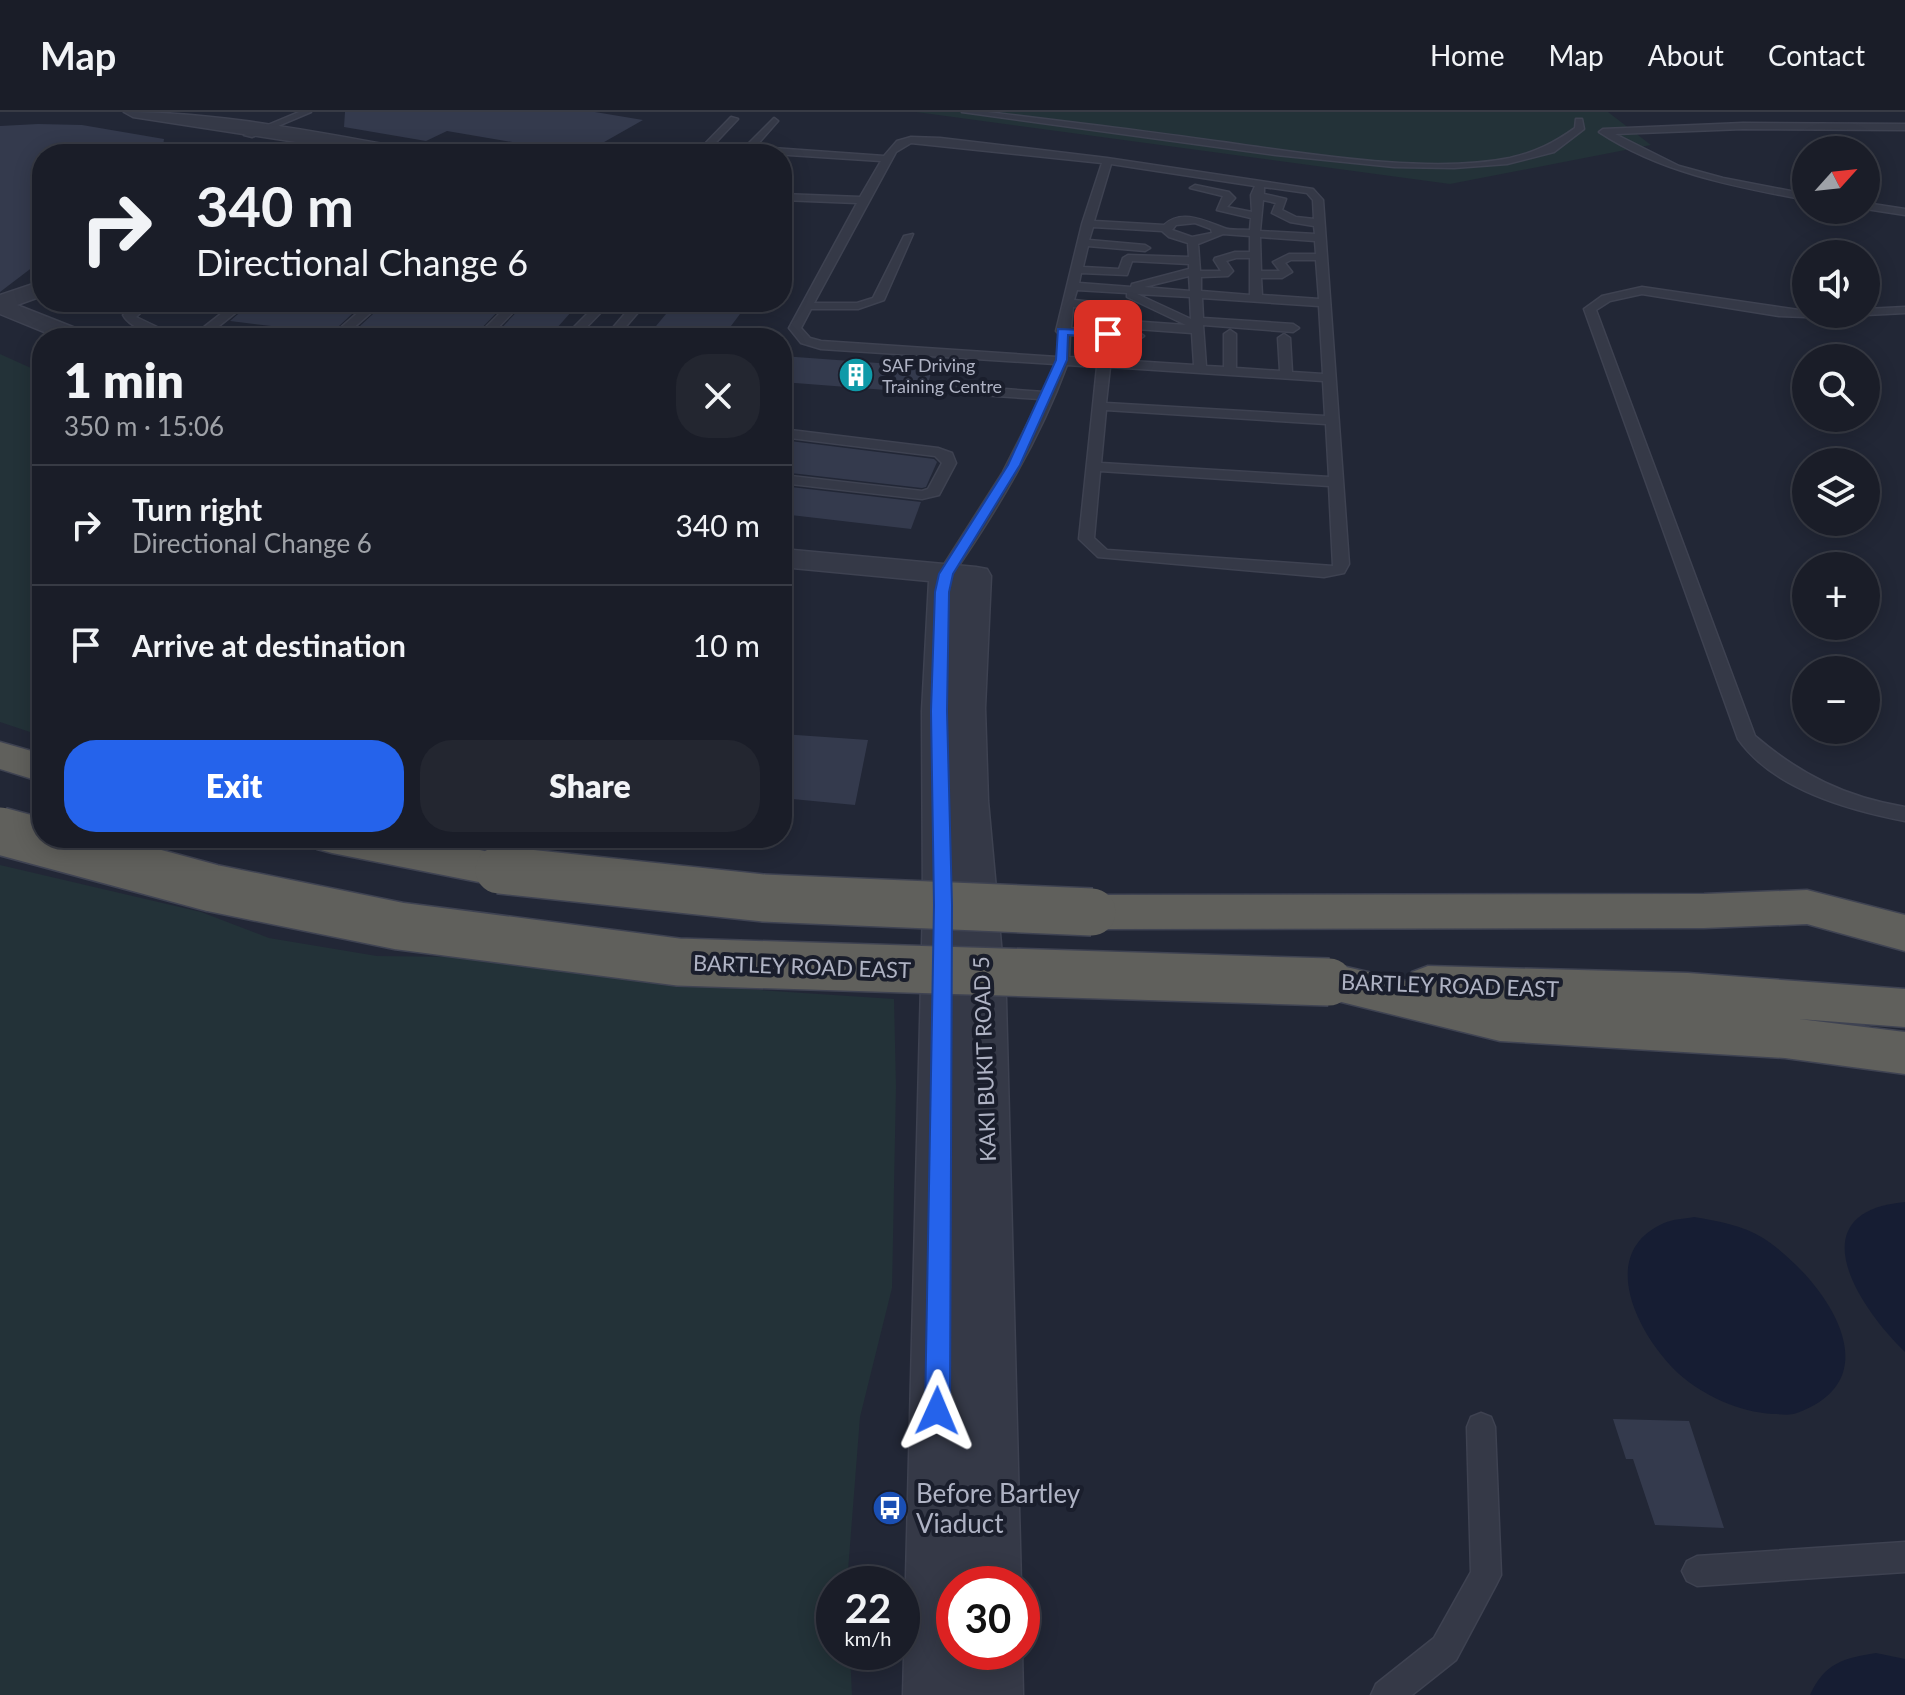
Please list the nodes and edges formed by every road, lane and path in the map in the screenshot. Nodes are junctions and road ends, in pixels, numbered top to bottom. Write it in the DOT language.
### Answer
graph roads {
  1 [pos="133,112"];
  2 [pos="277,112"];
  3 [pos="966,112"];
  4 [pos="1569,112"];
  5 [pos="1722,112"];
  6 [pos="303,114"];
  7 [pos="734,119"];
  8 [pos="774,121"];
  9 [pos="1579,121"];
  10 [pos="1743,126"];
  11 [pos="1905,127"];
  12 [pos="251,131"];
  13 [pos="1603,132"];
  14 [pos="310,144"];
  15 [pos="339,144"];
  16 [pos="710,144"];
  17 [pos="753,144"];
  18 [pos="792,152"];
  19 [pos="887,159"];
  20 [pos="1107,161"];
  21 [pos="1198,174"];
  22 [pos="1260,182"];
  23 [pos="1195,188"];
  24 [pos="1792,194"];
  25 [pos="1256,195"];
  26 [pos="792,197"];
  27 [pos="863,200"];
  28 [pos="1880,208"];
  29 [pos="1190,210"];
  30 [pos="1905,212"];
  31 [pos="1255,215"];
  32 [pos="1319,223"];
  33 [pos="1087,224"];
  34 [pos="1167,228"];
  35 [pos="1219,231"];
  36 [pos="1255,233"];
  37 [pos="909,236"];
  38 [pos="1320,238"];
  39 [pos="1085,243"];
  40 [pos="1255,255"];
  41 [pos="1321,257"];
  42 [pos="1194,260"];
  43 [pos="1078,270"];
  44 [pos="1256,274"];
  45 [pos="1073,286"];
  46 [pos="1120,290"];
  47 [pos="32,294"];
  48 [pos="1196,296"];
  49 [pos="1256,299"];
  50 [pos="32,303"];
  51 [pos="1068,303"];
  52 [pos="1324,303"];
  53 [pos="807,306"];
  54 [pos="1905,310"];
  55 [pos="1880,311"];
  56 [pos="134,312"];
  57 [pos="230,312"];
  58 [pos="365,312"];
  59 [pos="507,312"];
  60 [pos="595,312"];
  61 [pos="632,312"];
  62 [pos="2,313"];
  63 [pos="1792,313"];
  64 [pos="49,328"];
  65 [pos="151,328"];
  66 [pos="209,328"];
  67 [pos="347,328"];
  68 [pos="491,328"];
  69 [pos="579,328"];
  70 [pos="619,328"];
  71 [pos="1293,328"];
  72 [pos="1198,330"];
  73 [pos="1062,331"];
  74 [pos="32,336"];
  75 [pos="1246,345"];
  76 [pos="1268,346"];
  77 [pos="1062,360"];
  78 [pos="1104,363"];
  79 [pos="1200,370"];
  80 [pos="1230,372"];
  81 [pos="1286,376"];
  82 [pos="1329,378"];
  83 [pos="951,389"];
  84 [pos="1046,396"];
  85 [pos="1100,406"];
  86 [pos="1332,420"];
  87 [pos="792,434"];
  88 [pos="1094,467"];
  89 [pos="792,480"];
  90 [pos="1336,482"];
  91 [pos="972,535"];
  92 [pos="792,560"];
  93 [pos="792,574"];
  94 [pos="959,585"];
  95 [pos="0,755"];
  96 [pos="32,765"];
  97 [pos="1905,814"];
  98 [pos="0,831"];
  99 [pos="32,840"];
  100 [pos="63,848"];
  101 [pos="384,848"];
  102 [pos="1905,904"];
  103 [pos="1807,907"];
  104 [pos="1905,933"];
  105 [pos="1329,982"];
  106 [pos="1905,1008"];
  107 [pos="1905,1053"];
  108 [pos="1481,1427"];
  109 [pos="1905,1557"];
  110 [pos="991,1566"];
  111 [pos="1697,1571"];
  112 [pos="992,1670"];
  113 [pos="934,1695"];
  114 [pos="992,1695"];
  115 [pos="1387,1695"];
  1 -- 12 [label="street"];
  2 -- 6 [label="lane"];
  3 -- 9 [label="lane"];
  4 -- 9 [label="lane"];
  5 -- 10 [label="lane"];
  6 -- 12 [label="lane"];
  7 -- 16 [label="lane"];
  8 -- 17 [label="lane"];
  9 -- 13 [label="lane"];
  10 -- 11 [label="lane"];
  10 -- 13 [label="lane"];
  12 -- 14 [label="street"];
  12 -- 15 [label="street"];
  13 -- 24 [label="lane"];
  18 -- 19 [label="lane"];
  19 -- 20 [label="lane"];
  19 -- 27 [label="lane"];
  20 -- 21 [label="lane"];
  20 -- 33 [label="lane"];
  21 -- 22 [label="lane"];
  21 -- 23 [label="lane"];
  22 -- 25 [label="lane"];
  22 -- 32 [label="lane"];
  23 -- 29 [label="lane"];
  23 -- 31 [label="lane"];
  25 -- 31 [label="lane"];
  25 -- 32 [label="lane"];
  26 -- 27 [label="lane"];
  27 -- 53 [label="lane"];
  28 -- 30 [label="lane"];
  29 -- 34 [label="lane"];
  29 -- 35 [label="lane"];
  31 -- 36 [label="lane"];
  32 -- 38 [label="lane"];
  33 -- 34 [label="lane"];
  33 -- 39 [label="lane"];
  34 -- 42 [label="lane"];
  35 -- 36 [label="lane"];
  35 -- 42 [label="lane"];
  36 -- 38 [label="lane"];
  36 -- 40 [label="lane"];
  37 -- 53 [label="lane"];
  38 -- 41 [label="lane"];
  39 -- 42 [label="lane"];
  39 -- 43 [label="lane"];
  40 -- 42 [label="lane"];
  40 -- 44 [label="lane"];
  41 -- 44 [label="lane"];
  41 -- 52 [label="lane"];
  42 -- 43 [label="lane"];
  42 -- 46 [label="lane"];
  42 -- 48 [label="lane"];
  43 -- 45 [label="lane"];
  44 -- 49 [label="lane"];
  45 -- 46 [label="lane"];
  45 -- 51 [label="lane"];
  46 -- 48 [label="lane"];
  46 -- 72 [label="lane"];
  47 -- 62 [label="street"];
  48 -- 49 [label="lane"];
  48 -- 72 [label="lane"];
  49 -- 52 [label="lane"];
  50 -- 62 [label="street"];
  51 -- 72 [label="lane"];
  51 -- 73 [label="lane"];
  52 -- 82 [label="lane"];
  53 -- 77 [label="lane"];
  54 -- 55 [label="lane"];
  56 -- 65 [label="lane"];
  57 -- 66 [label="lane"];
  58 -- 67 [label="lane"];
  59 -- 68 [label="lane"];
  60 -- 69 [label="lane"];
  61 -- 70 [label="lane"];
  62 -- 64 [label="street"];
  62 -- 74 [label="street"];
  63 -- 97 [label="lane"];
  71 -- 72 [label="lane"];
  72 -- 73 [label="lane"];
  72 -- 79 [label="lane"];
  73 -- 77 [label="lane"];
  75 -- 80 [label="lane"];
  76 -- 81 [label="lane"];
  77 -- 78 [label="lane"];
  77 -- 84 [label="lane"];
  78 -- 79 [label="lane"];
  78 -- 85 [label="lane"];
  79 -- 80 [label="lane"];
  80 -- 81 [label="lane"];
  81 -- 82 [label="lane"];
  82 -- 86 [label="lane"];
  83 -- 84 [label="lane"];
  84 -- 91 [label="lane"];
  85 -- 86 [label="lane"];
  85 -- 88 [label="lane"];
  86 -- 90 [label="lane"];
  87 -- 89 [label="lane"];
  88 -- 90 [label="lane"];
  88 -- 90 [label="lane"];
  91 -- 94 [label="lane, KAKI BUKIT ROAD 5"];
  91 -- 94 [label="lane"];
  92 -- 94 [label="street"];
  93 -- 94 [label="street"];
  94 -- 110 [label="street, KAKI BUKIT ROAD 5"];
  94 -- 113 [label="street, KAKI BUKIT ROAD 5"];
  95 -- 96 [label="highway"];
  98 -- 99 [label="highway, BARTLEY ROAD EAST, bridge"];
  100 -- 105 [label="highway, BARTLEY ROAD EAST, bridge"];
  101 -- 103 [label="highway, bridge"];
  102 -- 103 [label="highway"];
  103 -- 104 [label="highway"];
  105 -- 106 [label="highway, BARTLEY ROAD EAST"];
  105 -- 107 [label="highway"];
  108 -- 115 [label="lane"];
  109 -- 111 [label="lane"];
  112 -- 114 [label="street"];
}
